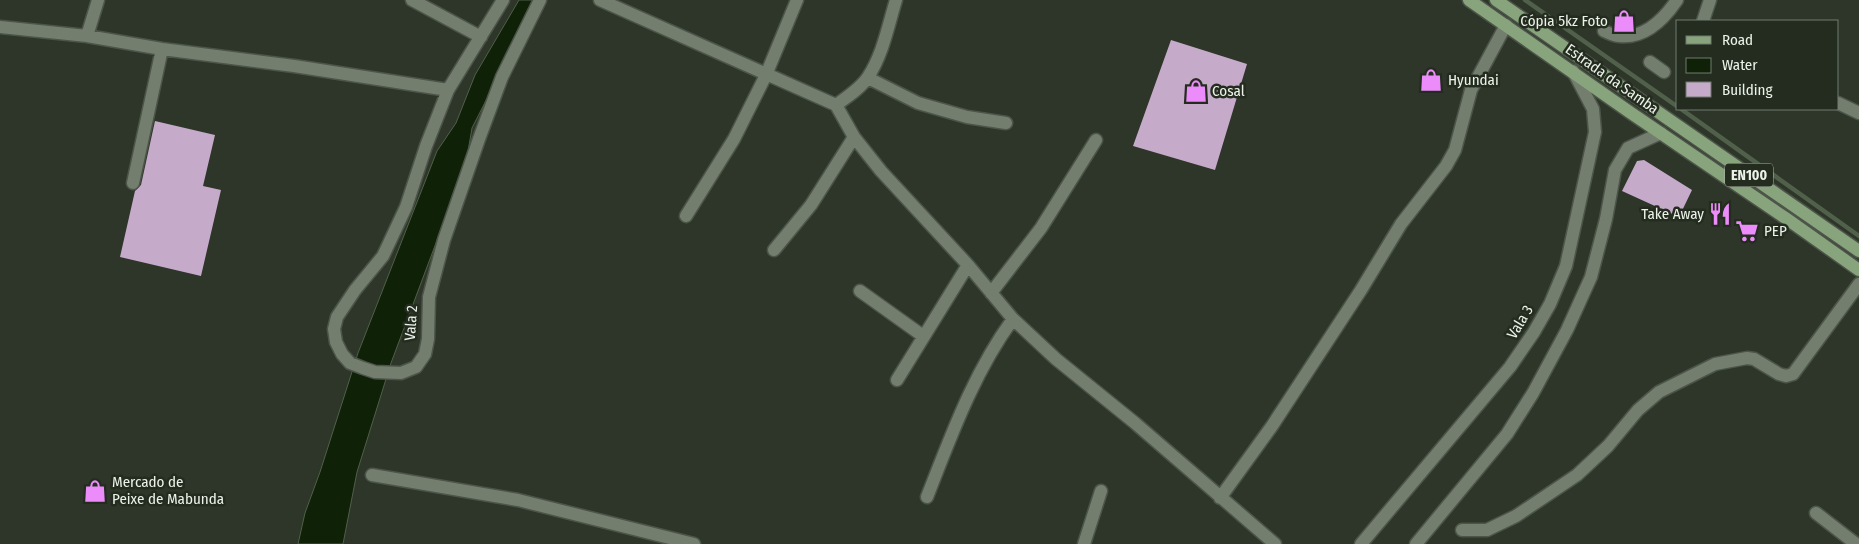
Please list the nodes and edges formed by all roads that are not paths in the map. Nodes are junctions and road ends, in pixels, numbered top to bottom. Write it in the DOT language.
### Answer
graph roads {
  1 [pos="98,0"];
  2 [pos="412,0"];
  3 [pos="503,0"];
  4 [pos="540,0"];
  5 [pos="600,0"];
  6 [pos="797,0"];
  7 [pos="896,0"];
  8 [pos="1469,0"];
  9 [pos="1496,0"];
  10 [pos="1677,0"];
  11 [pos="1710,0"];
  12 [pos="1703,20"];
  13 [pos="1506,25"];
  14 [pos="0,28"];
  15 [pos="1604,32"];
  16 [pos="87,36"];
  17 [pos="481,38"];
  18 [pos="162,49"];
  19 [pos="1650,62"];
  20 [pos="1572,71"];
  21 [pos="1664,72"];
  22 [pos="766,75"];
  23 [pos="868,78"];
  24 [pos="448,90"];
  25 [pos="1839,103"];
  26 [pos="836,105"];
  27 [pos="1859,113"];
  28 [pos="1006,123"];
  29 [pos="1661,133"];
  30 [pos="854,137"];
  31 [pos="1096,140"];
  32 [pos="133,183"];
  33 [pos="686,216"];
  34 [pos="774,250"];
  35 [pos="1859,252"];
  36 [pos="968,265"];
  37 [pos="1859,270"];
  38 [pos="1859,284"];
  39 [pos="860,291"];
  40 [pos="991,293"];
  41 [pos="1013,319"];
  42 [pos="923,336"];
  43 [pos="897,380"];
  44 [pos="372,475"];
  45 [pos="1101,491"];
  46 [pos="927,496"];
  47 [pos="1220,498"];
  48 [pos="1816,513"];
  49 [pos="1462,530"];
  50 [pos="694,544"];
  51 [pos="1084,544"];
  52 [pos="1275,544"];
  53 [pos="1361,544"];
  54 [pos="1416,544"];
  55 [pos="1856,544"];
  1 -- 16 [label="street"];
  2 -- 17 [label="street"];
  3 -- 17 [label="street, Vala 2"];
  4 -- 24 [label="street, Vala 2"];
  5 -- 22 [label="street"];
  6 -- 22 [label="street"];
  7 -- 23 [label="street"];
  8 -- 13 [label="main road, Estrada da Samba / EN100"];
  9 -- 35 [label="main road, Estrada da Samba / EN100"];
  10 -- 15 [label="street"];
  11 -- 12 [label="street"];
  13 -- 20 [label="main road, Estrada da Samba / EN100"];
  13 -- 47 [label="street"];
  14 -- 16 [label="street"];
  16 -- 18 [label="street"];
  17 -- 24 [label="street, Vala 2"];
  18 -- 24 [label="street"];
  18 -- 32 [label="street"];
  19 -- 21 [label="street"];
  20 -- 29 [label="main road, Estrada da Samba / EN100"];
  20 -- 53 [label="street, Vala 3"];
  22 -- 26 [label="street"];
  22 -- 33 [label="street"];
  23 -- 26 [label="street"];
  23 -- 28 [label="street"];
  25 -- 27 [label="street"];
  26 -- 30 [label="street"];
  29 -- 37 [label="main road, Estrada da Samba / EN100"];
  29 -- 54 [label="street"];
  30 -- 34 [label="street"];
  30 -- 36 [label="street"];
  31 -- 40 [label="street"];
  36 -- 40 [label="street"];
  36 -- 42 [label="street"];
  38 -- 49 [label="street"];
  39 -- 42 [label="street"];
  40 -- 41 [label="street"];
  41 -- 46 [label="street"];
  41 -- 47 [label="street"];
  42 -- 43 [label="street"];
  44 -- 50 [label="street"];
  45 -- 51 [label="street"];
  47 -- 52 [label="street"];
  48 -- 55 [label="street"];
}
